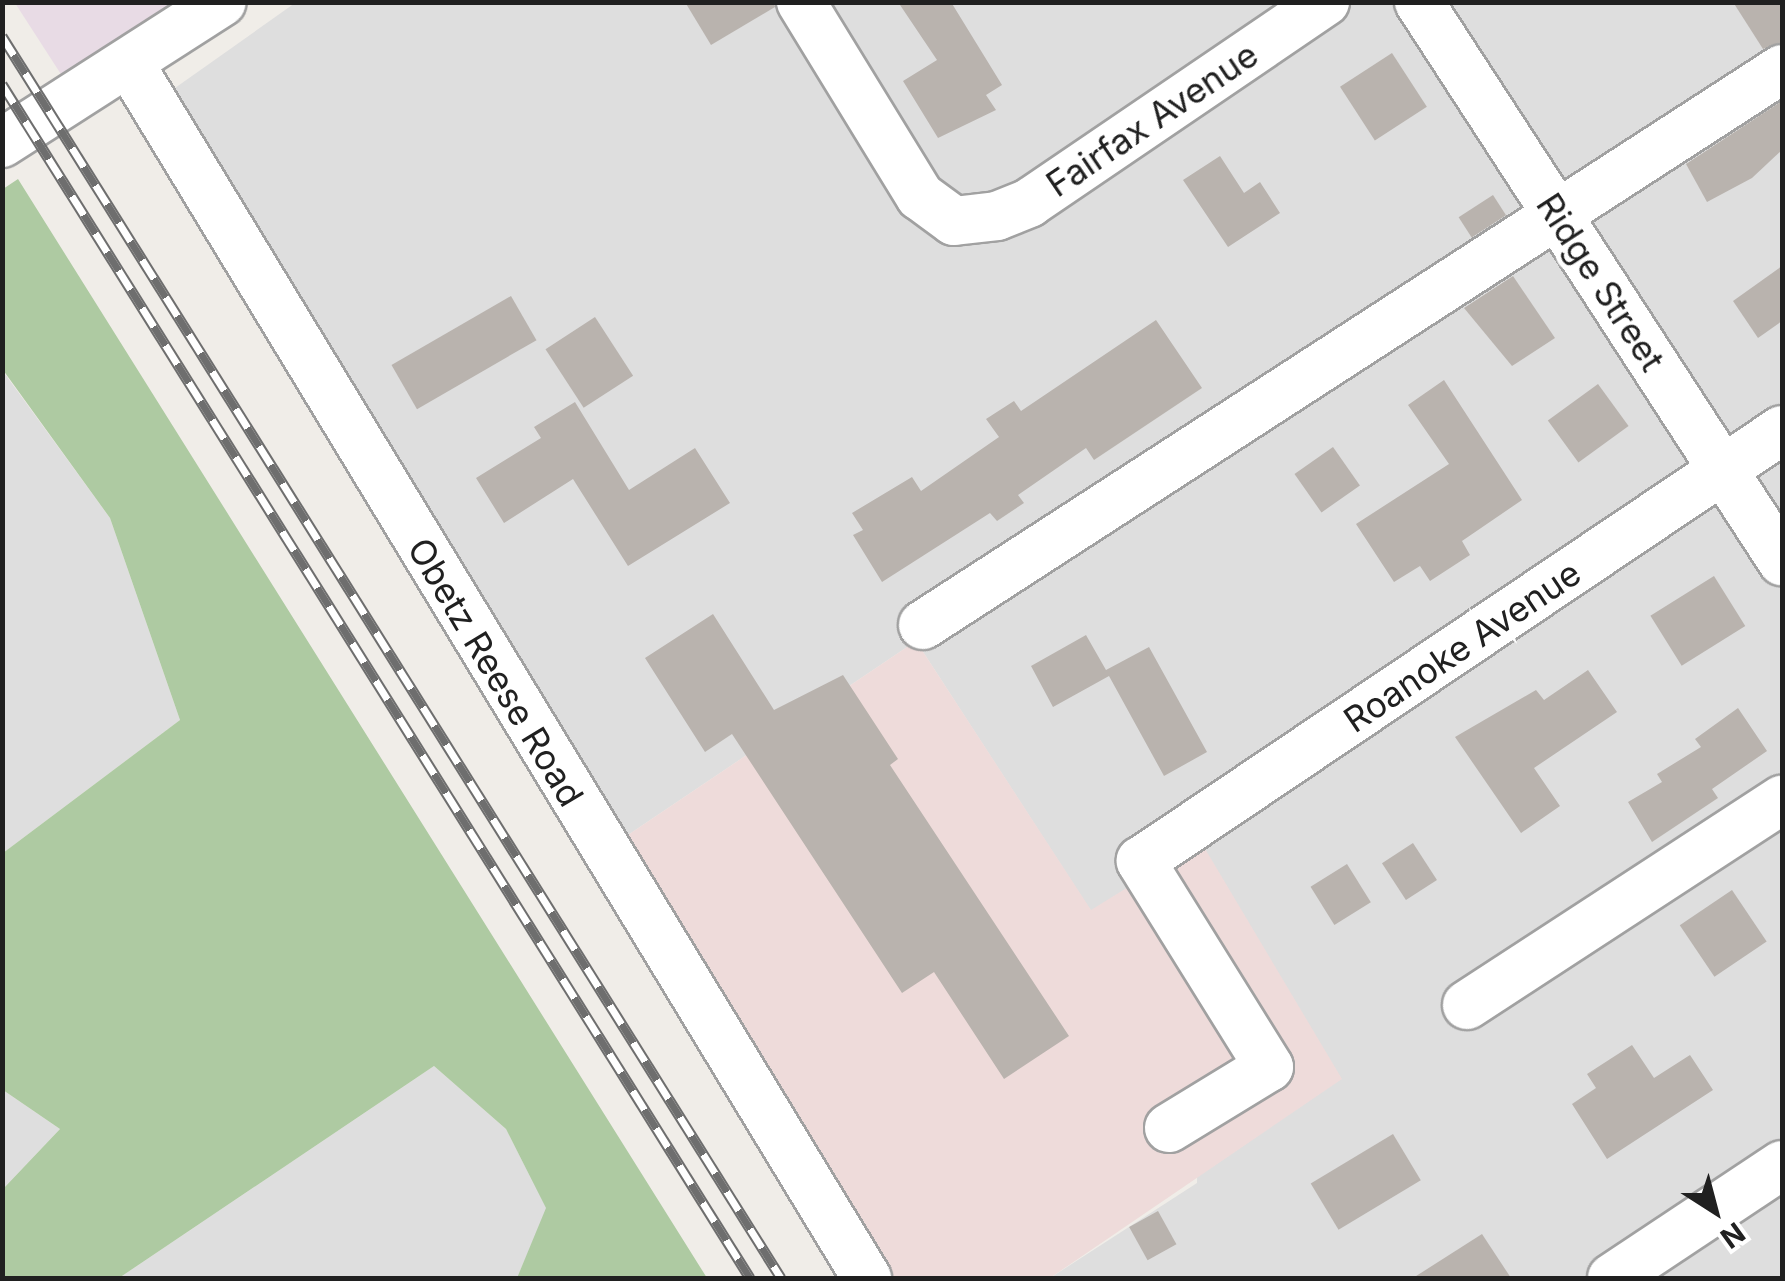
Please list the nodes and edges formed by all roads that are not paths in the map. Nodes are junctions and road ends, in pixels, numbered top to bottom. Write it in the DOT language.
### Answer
graph roads {
  1 [pos="222,2"];
  2 [pos="800,2"];
  3 [pos="1325,2"];
  4 [pos="1420,2"];
  5 [pos="128,63"];
  6 [pos="1782,69"];
  7 [pos="2,143"];
  8 [pos="1560,219"];
  9 [pos="1782,430"];
  10 [pos="1723,469"];
  11 [pos="1782,561"];
  12 [pos="923,625"];
  13 [pos="1782,800"];
  14 [pos="1467,1005"];
  15 [pos="1170,1128"];
  16 [pos="1782,1165"];
  17 [pos="867,1278"];
  18 [pos="1612,1278"];
  1 -- 5 [label="street"];
  2 -- 3 [label="street, Fairfax Avenue"];
  4 -- 8 [label="street, Ridge Street"];
  5 -- 7 [label="street"];
  5 -- 17 [label="street, Obetz Reese Road"];
  6 -- 8 [label="street"];
  8 -- 10 [label="street, Ridge Street"];
  8 -- 12 [label="street"];
  9 -- 10 [label="street, Roanoke Avenue"];
  10 -- 11 [label="street, Ridge Street"];
  10 -- 15 [label="street, Roanoke Avenue"];
  13 -- 14 [label="street"];
  16 -- 18 [label="street"];
}
